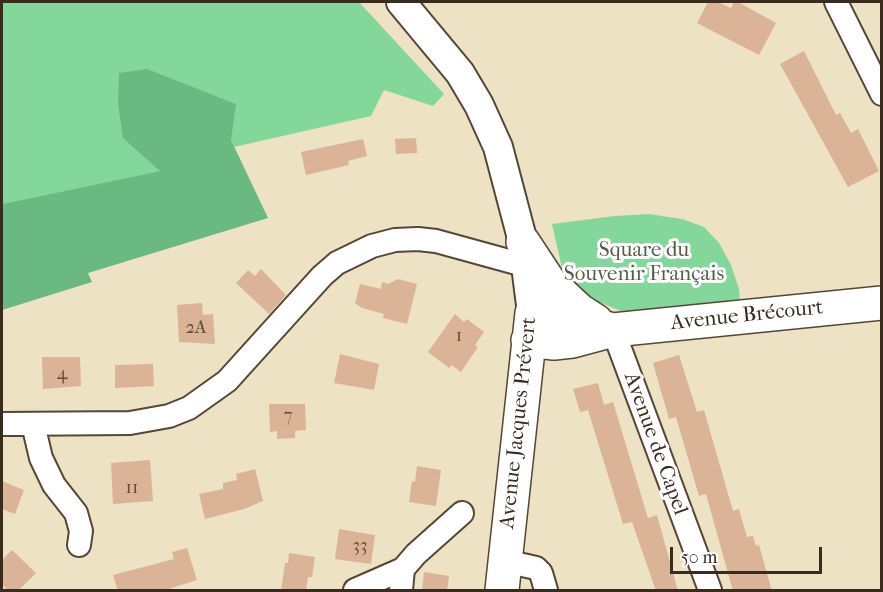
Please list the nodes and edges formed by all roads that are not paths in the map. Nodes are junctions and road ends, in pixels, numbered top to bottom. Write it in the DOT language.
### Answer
graph roads {
  1 [pos="401,2"];
  2 [pos="836,2"];
  3 [pos="876,73"];
  4 [pos="882,94"];
  5 [pos="525,254"];
  6 [pos="882,303"];
  7 [pos="530,326"];
  8 [pos="613,330"];
  9 [pos="2,424"];
  10 [pos="33,424"];
  11 [pos="462,513"];
  12 [pos="79,545"];
  13 [pos="504,576"];
  14 [pos="402,580"];
  15 [pos="355,591"];
  16 [pos="546,591"];
  17 [pos="710,591"];
  1 -- 5 [label="street, Avenue Jacques Prévert"];
  2 -- 3 [label="street"];
  3 -- 4 [label="street"];
  5 -- 7 [label="street, Avenue Jacques Prévert"];
  5 -- 8 [label="main road"];
  5 -- 10 [label="street"];
  6 -- 8 [label="main road, Avenue Brécourt"];
  7 -- 8 [label="main road, Avenue Brécourt"];
  7 -- 13 [label="main road, Avenue Jacques Prévert"];
  8 -- 17 [label="street, Avenue de Capel"];
  9 -- 10 [label="street"];
  10 -- 12 [label="street"];
  11 -- 14 [label="street"];
  13 -- 16 [label="street"];
  14 -- 15 [label="street"];
}
